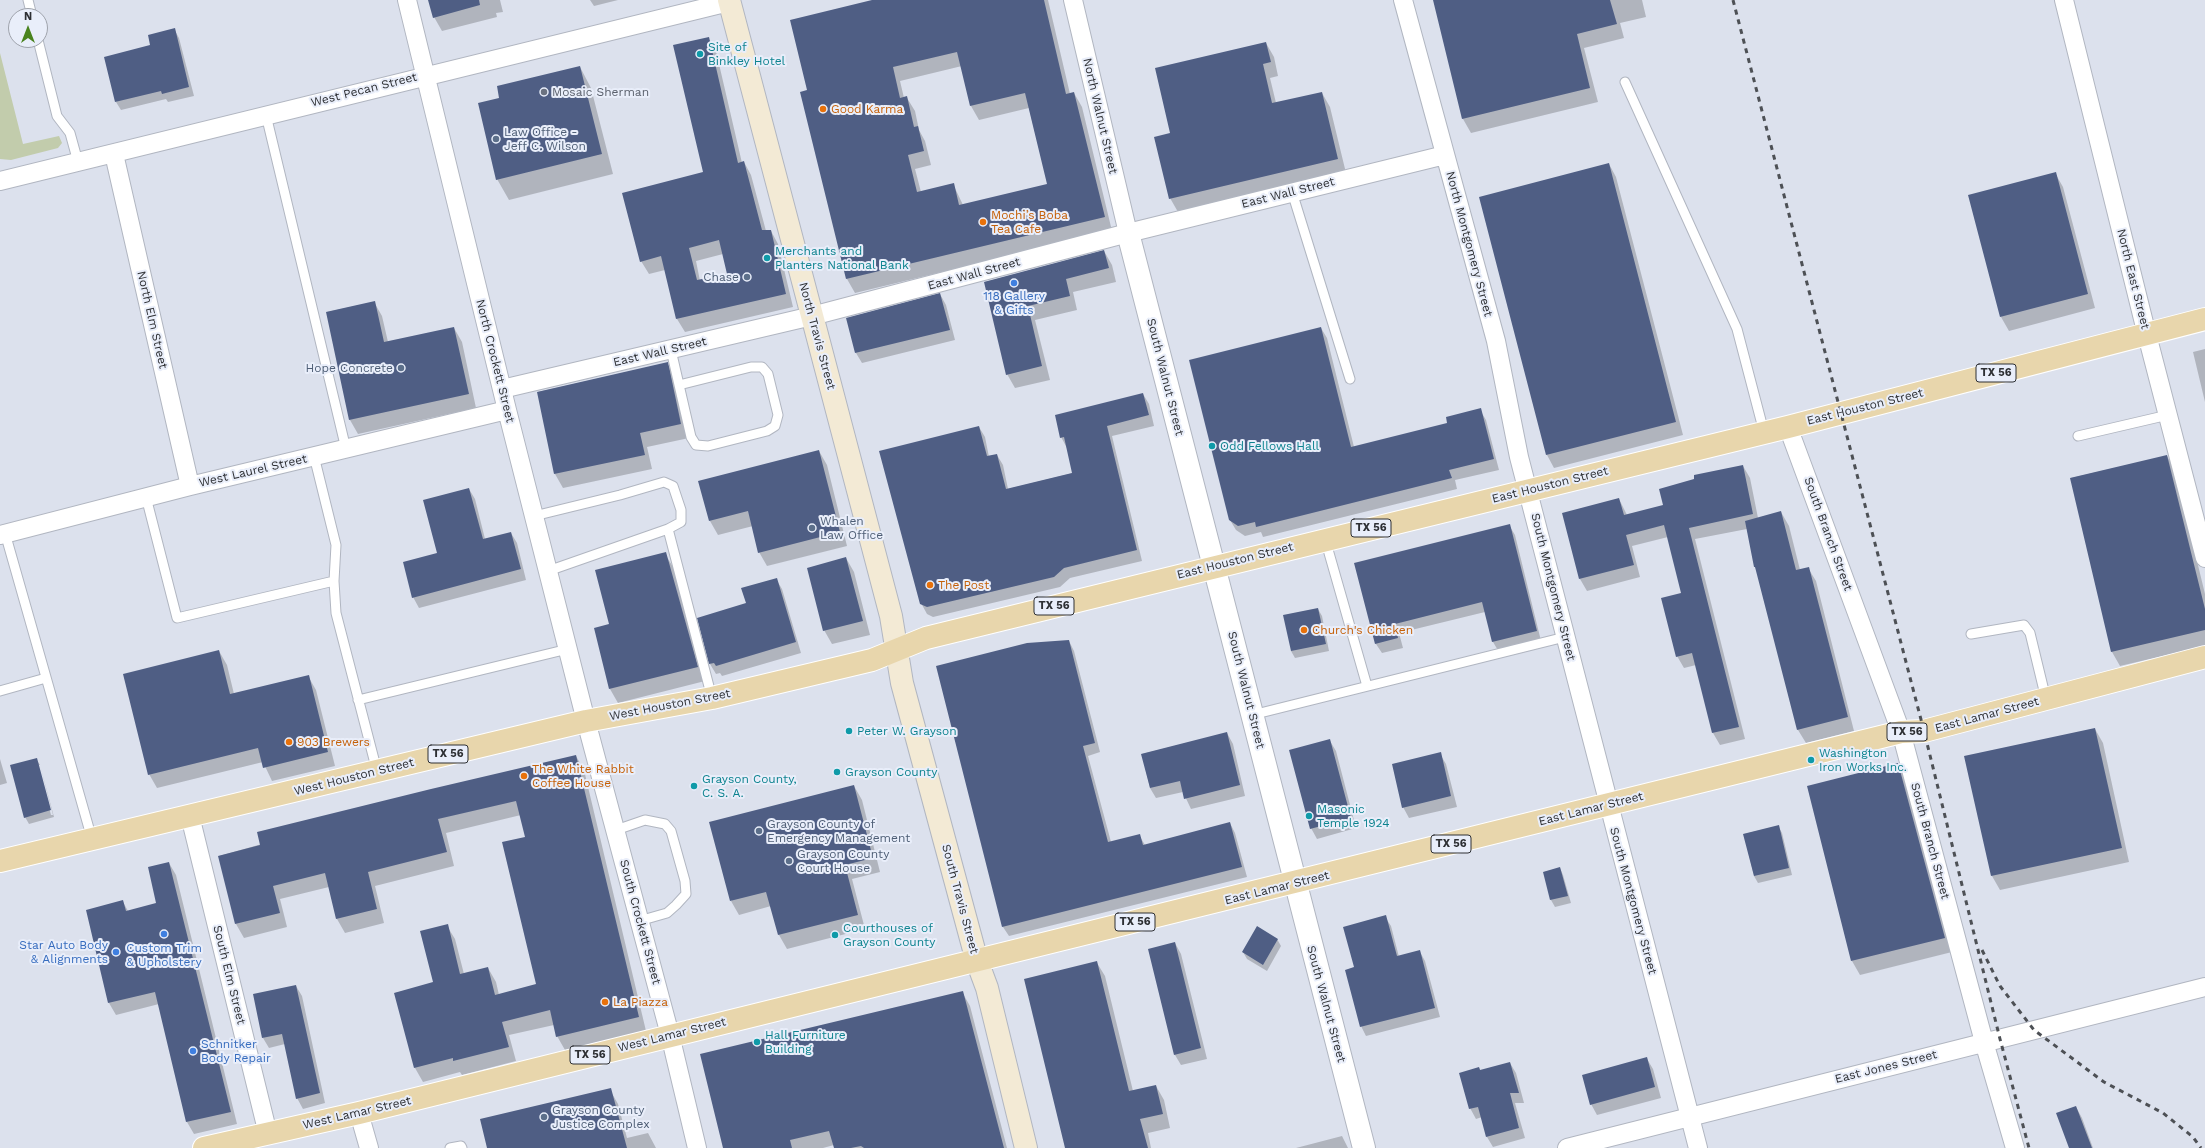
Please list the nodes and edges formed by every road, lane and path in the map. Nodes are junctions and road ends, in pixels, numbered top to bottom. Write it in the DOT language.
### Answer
graph roads {
  1 [pos="407,0"];
  2 [pos="1073,0"];
  3 [pos="1403,0"];
  4 [pos="2064,0"];
  5 [pos="732,1"];
  6 [pos="40,48"];
  7 [pos="426,75"];
  8 [pos="1625,82"];
  9 [pos="266,115"];
  10 [pos="114,154"];
  11 [pos="1445,155"];
  12 [pos="78,162"];
  13 [pos="0,181"];
  14 [pos="1292,192"];
  15 [pos="1128,233"];
  16 [pos="812,316"];
  17 [pos="2205,319"];
  18 [pos="2147,335"];
  19 [pos="670,350"];
  20 [pos="1350,379"];
  21 [pos="679,385"];
  22 [pos="502,389"];
  23 [pos="507,410"];
  24 [pos="2168,415"];
  25 [pos="1788,427"];
  26 [pos="1764,432"];
  27 [pos="2078,436"];
  28 [pos="346,449"];
  29 [pos="314,456"];
  30 [pos="190,486"];
  31 [pos="1528,490"];
  32 [pos="146,497"];
  33 [pos="534,516"];
  34 [pos="668,529"];
  35 [pos="2,534"];
  36 [pos="1325,539"];
  37 [pos="2205,558"];
  38 [pos="1214,567"];
  39 [pos="548,571"];
  40 [pos="334,581"];
  41 [pos="1971,634"];
  42 [pos="1565,637"];
  43 [pos="568,649"];
  44 [pos="895,650"];
  45 [pos="2205,657"];
  46 [pos="46,678"];
  47 [pos="1367,686"];
  48 [pos="0,690"];
  49 [pos="712,698"];
  50 [pos="2046,699"];
  51 [pos="358,700"];
  52 [pos="1252,715"];
  53 [pos="586,721"];
  54 [pos="1901,732"];
  55 [pos="377,771"];
  56 [pos="1608,805"];
  57 [pos="190,816"];
  58 [pos="616,830"];
  59 [pos="92,839"];
  60 [pos="0,861"];
  61 [pos="1294,883"];
  62 [pos="639,921"];
  63 [pos="977,961"];
  64 [pos="2205,987"];
  65 [pos="670,1035"];
  66 [pos="1984,1042"];
  67 [pos="359,1113"];
  68 [pos="1689,1117"];
  69 [pos="268,1134"];
  70 [pos="204,1148"];
  71 [pos="369,1148"];
  72 [pos="450,1148"];
  73 [pos="462,1148"];
  74 [pos="697,1148"];
  75 [pos="1026,1148"];
  76 [pos="1364,1148"];
  77 [pos="1567,1148"];
  78 [pos="1698,1148"];
  79 [pos="2015,1148"];
  1 -- 7 [label="street, North Crockett Street"];
  2 -- 15 [label="street, North Walnut Street"];
  3 -- 11 [label="street, North Montgomery Street"];
  4 -- 18 [label="street, North East Street"];
  5 -- 7 [label="street, West Pecan Street"];
  5 -- 16 [label="main road, North Travis Street"];
  6 -- 12 [label="lane"];
  7 -- 9 [label="street, West Pecan Street"];
  7 -- 22 [label="street, North Crockett Street"];
  8 -- 26 [label="lane"];
  9 -- 10 [label="street, West Pecan Street"];
  9 -- 28 [label="lane"];
  10 -- 12 [label="street, West Pecan Street"];
  10 -- 30 [label="street, North Elm Street"];
  11 -- 14 [label="street, East Wall Street"];
  11 -- 31 [label="street, North Montgomery Street"];
  12 -- 13 [label="street, West Pecan Street"];
  14 -- 15 [label="street, East Wall Street"];
  14 -- 20 [label="lane"];
  15 -- 16 [label="street, East Wall Street"];
  15 -- 38 [label="street, South Walnut Street"];
  16 -- 19 [label="street, East Wall Street"];
  16 -- 44 [label="main road, North Travis Street"];
  17 -- 18 [label="main road, East Houston Street / TX 56"];
  18 -- 24 [label="street, North East Street"];
  18 -- 25 [label="main road, East Houston Street / TX 56"];
  19 -- 21 [label="lane"];
  19 -- 22 [label="street, East Wall Street"];
  21 -- 21 [label="lane"];
  22 -- 23 [label="street, North Crockett Street"];
  23 -- 28 [label="street, West Laurel Street"];
  23 -- 33 [label="street, North Crockett Street"];
  24 -- 27 [label="lane"];
  24 -- 37 [label="street, North East Street"];
  25 -- 26 [label="main road, East Houston Street / TX 56"];
  25 -- 54 [label="street, South Branch Street"];
  26 -- 31 [label="main road, East Houston Street / TX 56"];
  28 -- 29 [label="street, West Laurel Street"];
  29 -- 30 [label="street, West Laurel Street"];
  29 -- 40 [label="lane"];
  30 -- 32 [label="street, West Laurel Street"];
  31 -- 36 [label="main road, East Houston Street / TX 56"];
  31 -- 42 [label="street, South Montgomery Street"];
  32 -- 35 [label="street, West Laurel Street"];
  32 -- 40 [label="lane"];
  33 -- 34 [label="lane"];
  33 -- 39 [label="street, North Crockett Street"];
  34 -- 39 [label="lane"];
  34 -- 49 [label="lane"];
  35 -- 46 [label="lane"];
  36 -- 38 [label="main road, East Houston Street / TX 56"];
  36 -- 47 [label="lane"];
  38 -- 44 [label="main road, East Houston Street / TX 56"];
  38 -- 52 [label="street, South Walnut Street"];
  39 -- 43 [label="street, North Crockett Street"];
  40 -- 51 [label="lane"];
  41 -- 50 [label="lane"];
  42 -- 47 [label="lane"];
  42 -- 56 [label="street, South Montgomery Street"];
  43 -- 51 [label="lane"];
  43 -- 53 [label="street, North Crockett Street"];
  44 -- 49 [label="main road, West Houston Street / TX 56"];
  44 -- 63 [label="main road, South Travis Street"];
  45 -- 50 [label="main road, East Lamar Street / TX 56"];
  46 -- 48 [label="lane"];
  46 -- 59 [label="lane"];
  47 -- 52 [label="lane"];
  49 -- 53 [label="main road, West Houston Street / TX 56"];
  50 -- 54 [label="main road, East Lamar Street / TX 56"];
  51 -- 55 [label="lane"];
  52 -- 61 [label="street, South Walnut Street"];
  53 -- 55 [label="main road, West Houston Street / TX 56"];
  53 -- 58 [label="street, South Crockett Street"];
  54 -- 56 [label="main road, East Lamar Street / TX 56"];
  54 -- 66 [label="street, South Branch Street"];
  55 -- 57 [label="main road, West Houston Street / TX 56"];
  56 -- 61 [label="main road, East Lamar Street / TX 56"];
  56 -- 68 [label="street, South Montgomery Street"];
  57 -- 59 [label="main road, West Houston Street / TX 56"];
  57 -- 69 [label="street, South Elm Street"];
  58 -- 62 [label="street, South Crockett Street"];
  58 -- 62 [label="lane"];
  59 -- 60 [label="main road, West Houston Street / TX 56"];
  61 -- 63 [label="main road, East Lamar Street / TX 56"];
  61 -- 76 [label="street, South Walnut Street"];
  62 -- 65 [label="street, South Crockett Street"];
  63 -- 65 [label="main road, West Lamar Street / TX 56"];
  63 -- 75 [label="main road, South Travis Street"];
  64 -- 66 [label="street, East Jones Street"];
  65 -- 67 [label="main road, West Lamar Street / TX 56"];
  65 -- 74 [label="street, South Crockett Street"];
  66 -- 68 [label="street, East Jones Street"];
  66 -- 79 [label="street, South Branch Street"];
  67 -- 69 [label="main road, West Lamar Street / TX 56"];
  67 -- 71 [label="street"];
  68 -- 77 [label="street, East Jones Street"];
  68 -- 78 [label="street, South Montgomery Street"];
  69 -- 70 [label="main road, West Lamar Street / TX 56"];
  72 -- 73 [label="lane"];
}
